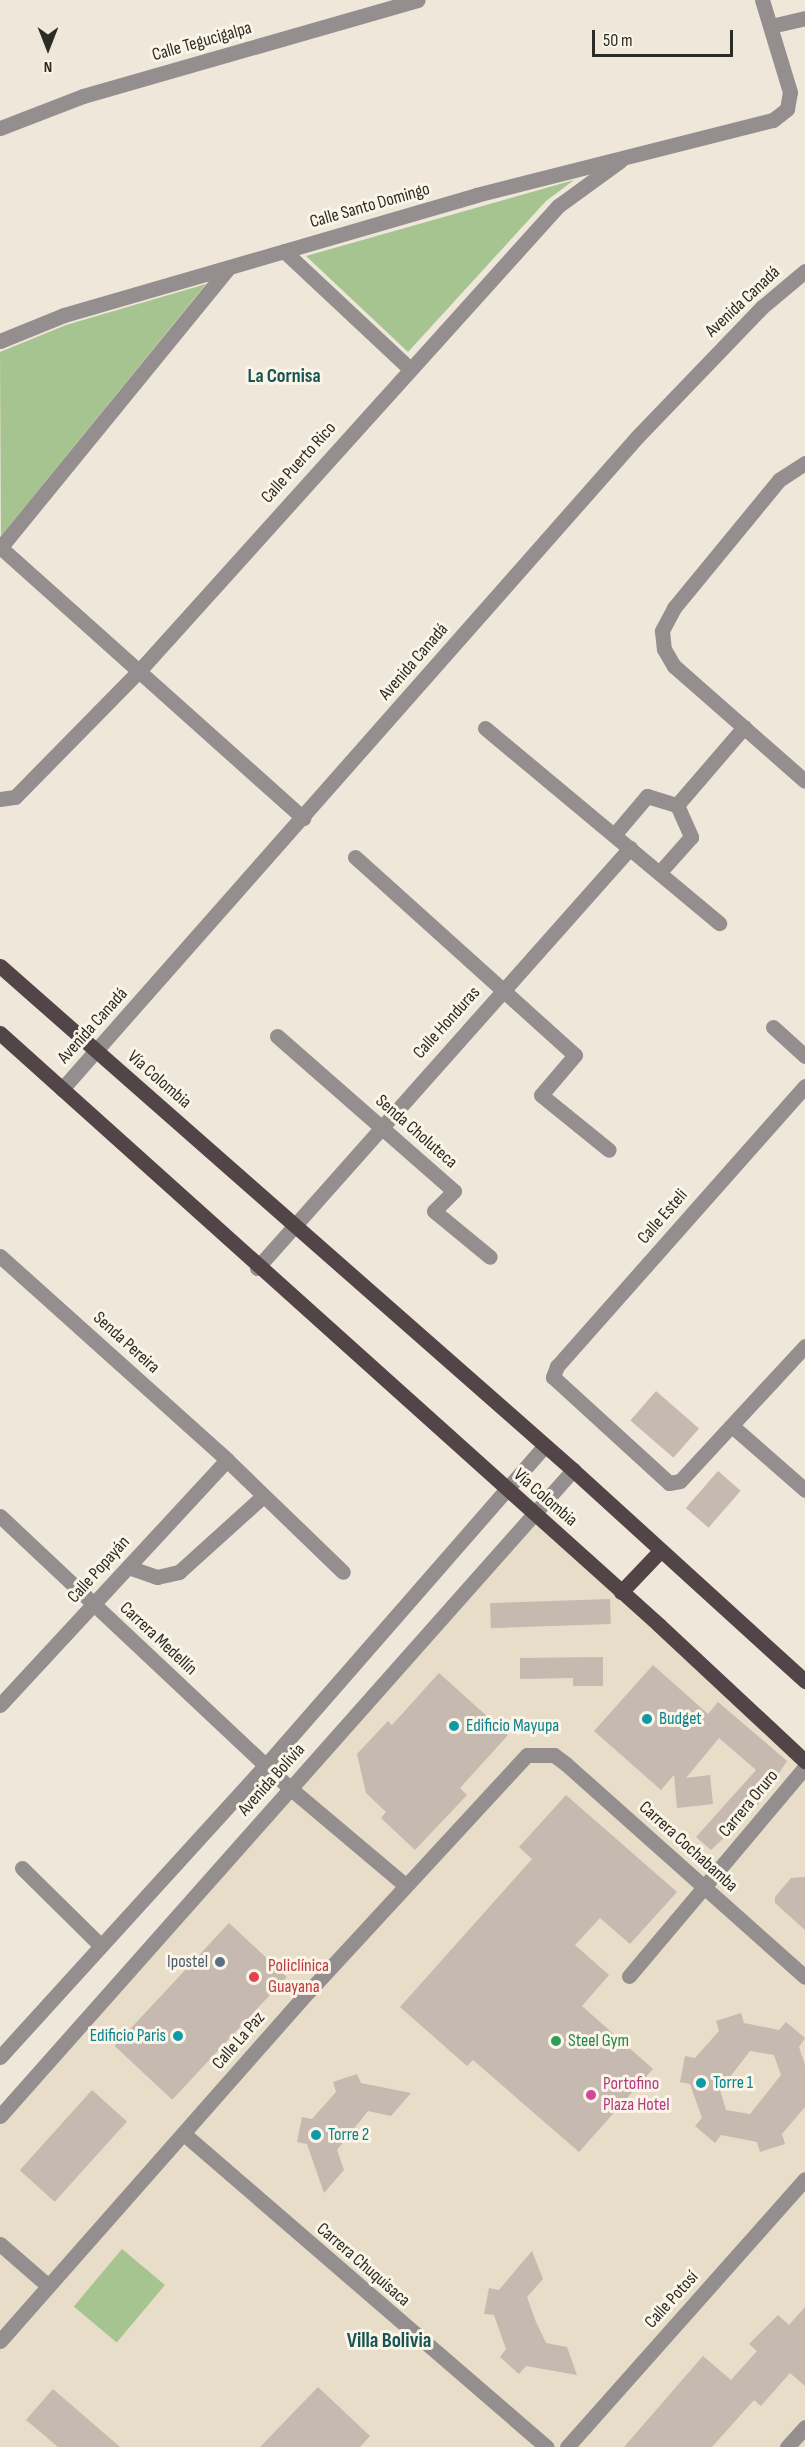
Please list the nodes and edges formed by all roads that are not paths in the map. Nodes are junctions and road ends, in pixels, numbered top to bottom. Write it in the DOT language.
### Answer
graph roads {
  1 [pos="417,0"];
  2 [pos="762,0"];
  3 [pos="805,18"];
  4 [pos="771,26"];
  5 [pos="0,128"];
  6 [pos="630,154"];
  7 [pos="284,252"];
  8 [pos="228,268"];
  9 [pos="805,271"];
  10 [pos="0,341"];
  11 [pos="410,369"];
  12 [pos="805,463"];
  13 [pos="0,547"];
  14 [pos="139,671"];
  15 [pos="744,727"];
  16 [pos="484,728"];
  17 [pos="805,781"];
  18 [pos="0,799"];
  19 [pos="677,805"];
  20 [pos="303,818"];
  21 [pos="614,835"];
  22 [pos="630,848"];
  23 [pos="355,857"];
  24 [pos="659,873"];
  25 [pos="719,922"];
  26 [pos="0,966"];
  27 [pos="503,990"];
  28 [pos="773,1027"];
  29 [pos="0,1034"];
  30 [pos="277,1036"];
  31 [pos="97,1052"];
  32 [pos="805,1056"];
  33 [pos="805,1086"];
  34 [pos="62,1089"];
  35 [pos="381,1126"];
  36 [pos="609,1150"];
  37 [pos="292,1224"];
  38 [pos="0,1256"];
  39 [pos="490,1257"];
  40 [pos="257,1268"];
  41 [pos="805,1346"];
  42 [pos="732,1426"];
  43 [pos="544,1446"];
  44 [pos="227,1460"];
  45 [pos="573,1470"];
  46 [pos="506,1490"];
  47 [pos="805,1490"];
  48 [pos="262,1497"];
  49 [pos="536,1514"];
  50 [pos="0,1516"];
  51 [pos="660,1551"];
  52 [pos="128,1567"];
  53 [pos="343,1572"];
  54 [pos="621,1592"];
  55 [pos="94,1606"];
  56 [pos="805,1681"];
  57 [pos="0,1705"];
  58 [pos="540,1753"];
  59 [pos="805,1761"];
  60 [pos="267,1764"];
  61 [pos="805,1767"];
  62 [pos="291,1789"];
  63 [pos="22,1868"];
  64 [pos="405,1885"];
  65 [pos="704,1888"];
  66 [pos="99,1944"];
  67 [pos="629,1976"];
  68 [pos="805,1977"];
  69 [pos="0,2057"];
  70 [pos="0,2116"];
  71 [pos="184,2134"];
  72 [pos="805,2179"];
  73 [pos="0,2244"];
  74 [pos="46,2284"];
  75 [pos="0,2341"];
  76 [pos="805,2427"];
  77 [pos="546,2447"];
  78 [pos="567,2447"];
  79 [pos="787,2447"];
  1 -- 5 [label="street, Calle Tegucigalpa"];
  2 -- 4 [label="street"];
  3 -- 4 [label="street"];
  4 -- 6 [label="street, Calle Santo Domingo"];
  6 -- 7 [label="street, Calle Santo Domingo"];
  6 -- 11 [label="street, Calle Puerto Rico"];
  7 -- 8 [label="street, Calle Santo Domingo"];
  7 -- 11 [label="street"];
  8 -- 10 [label="street, Calle Santo Domingo"];
  8 -- 13 [label="street"];
  9 -- 20 [label="street, Avenida Canadá"];
  11 -- 14 [label="street, Calle Puerto Rico"];
  12 -- 15 [label="street"];
  13 -- 14 [label="street"];
  14 -- 18 [label="street, Calle Puerto Rico"];
  14 -- 20 [label="street"];
  15 -- 17 [label="street"];
  15 -- 19 [label="street"];
  16 -- 21 [label="street"];
  19 -- 21 [label="street"];
  19 -- 24 [label="street"];
  20 -- 31 [label="street, Avenida Canadá"];
  21 -- 22 [label="street"];
  22 -- 24 [label="street"];
  22 -- 27 [label="street, Calle Honduras"];
  23 -- 27 [label="street"];
  24 -- 25 [label="street"];
  26 -- 31 [label="main road, Vía Colombia"];
  27 -- 35 [label="street, Calle Honduras"];
  27 -- 36 [label="street"];
  28 -- 32 [label="street"];
  29 -- 34 [label="main road, Vía Colombia"];
  30 -- 35 [label="street, Senda Choluteca"];
  31 -- 34 [label="street, Avenida Canadá"];
  31 -- 37 [label="main road, Vía Colombia"];
  33 -- 42 [label="street, Calle Esteli"];
  34 -- 40 [label="main road, Vía Colombia"];
  35 -- 37 [label="street, Calle Honduras"];
  35 -- 39 [label="street, Senda Choluteca"];
  37 -- 40 [label="street"];
  37 -- 43 [label="main road, Vía Colombia"];
  38 -- 44 [label="street, Senda Pereira"];
  40 -- 46 [label="main road, Vía Colombia"];
  41 -- 42 [label="street"];
  42 -- 47 [label="street"];
  43 -- 45 [label="main road, Vía Colombia"];
  43 -- 46 [label="street, Avenida Bolivia"];
  44 -- 48 [label="street, Senda Pereira"];
  44 -- 52 [label="street, Calle Popayán"];
  45 -- 49 [label="street, Avenida Bolivia"];
  45 -- 51 [label="main road, Vía Colombia"];
  46 -- 49 [label="main road, Vía Colombia"];
  46 -- 60 [label="street, Avenida Bolivia"];
  48 -- 52 [label="street"];
  48 -- 53 [label="street, Senda Pereira"];
  49 -- 54 [label="main road, Vía Colombia"];
  49 -- 62 [label="street, Avenida Bolivia"];
  50 -- 55 [label="street, Carrera Medellín"];
  51 -- 54 [label="main road"];
  51 -- 56 [label="main road, Vía Colombia"];
  52 -- 55 [label="street, Calle Popayán"];
  54 -- 59 [label="main road, Vía Colombia"];
  55 -- 57 [label="street, Calle Popayán"];
  55 -- 60 [label="street, Carrera Medellín"];
  58 -- 64 [label="street, Calle La Paz"];
  58 -- 65 [label="street, Carrera Cochabamba"];
  60 -- 62 [label="street, Carrera Medellín"];
  60 -- 66 [label="street, Avenida Bolivia"];
  61 -- 65 [label="street, Carrera Oruro"];
  62 -- 64 [label="street, Carrera Medellín"];
  62 -- 70 [label="street, Avenida Bolivia"];
  63 -- 66 [label="street"];
  64 -- 71 [label="street, Calle La Paz"];
  65 -- 67 [label="street, Carrera Oruro"];
  65 -- 68 [label="street, Carrera Cochabamba"];
  66 -- 69 [label="street, Avenida Bolivia"];
  71 -- 74 [label="street, Calle La Paz"];
  71 -- 77 [label="street, Carrera Chuquisaca"];
  72 -- 78 [label="street, Calle Potosí"];
  73 -- 74 [label="street"];
  74 -- 75 [label="street, Calle La Paz"];
  76 -- 79 [label="street"];
}
